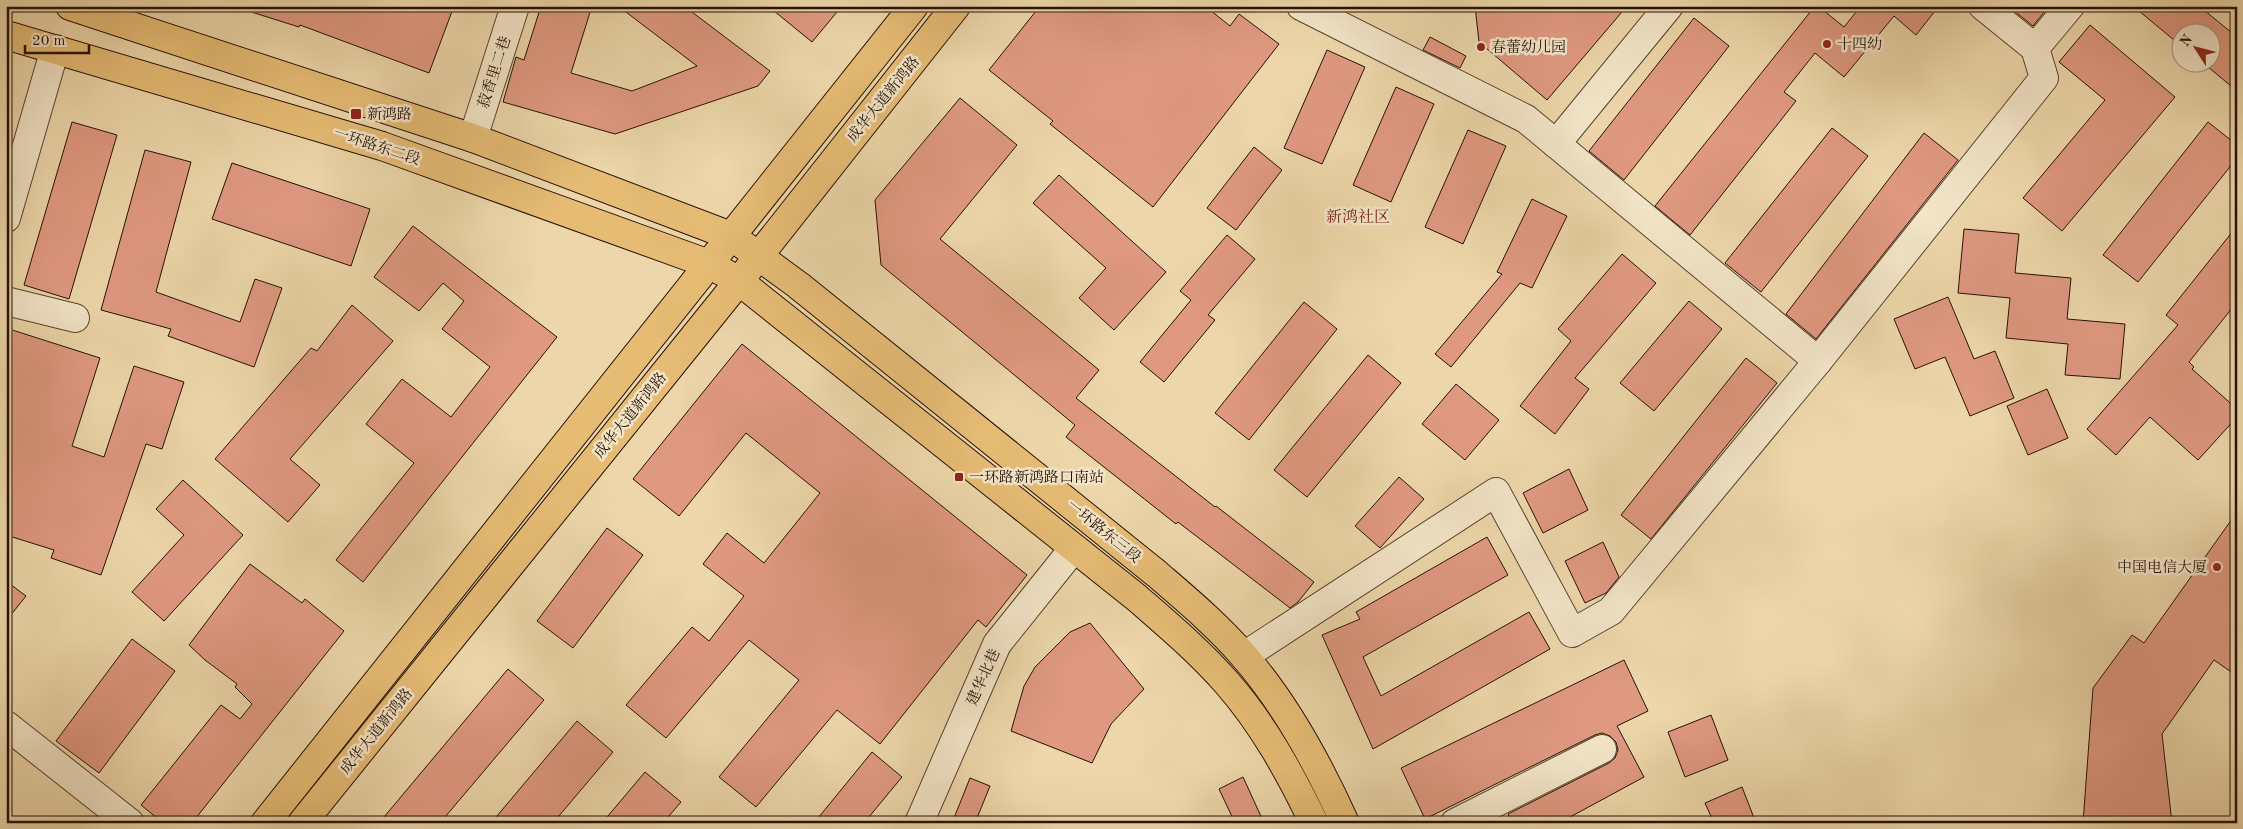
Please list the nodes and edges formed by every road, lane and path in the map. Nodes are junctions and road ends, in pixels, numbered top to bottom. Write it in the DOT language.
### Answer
graph roads {
  1 [pos="70,6"];
  2 [pos="515,6"];
  3 [pos="914,6"];
  4 [pos="956,6"];
  5 [pos="1300,6"];
  6 [pos="1669,6"];
  7 [pos="1983,6"];
  8 [pos="2070,6"];
  9 [pos="6,35"];
  10 [pos="2035,48"];
  11 [pos="55,50"];
  12 [pos="473,138"];
  13 [pos="1556,144"];
  14 [pos="6,218"];
  15 [pos="731,236"];
  16 [pos="758,254"];
  17 [pos="709,264"];
  18 [pos="739,281"];
  19 [pos="6,301"];
  20 [pos="75,318"];
  21 [pos="1818,361"];
  22 [pos="1074,548"];
  23 [pos="1244,656"];
  24 [pos="6,725"];
  25 [pos="1602,749"];
  26 [pos="130,823"];
  27 [pos="265,823"];
  28 [pos="302,823"];
  29 [pos="919,823"];
  30 [pos="1314,823"];
  31 [pos="1344,823"];
  32 [pos="1455,823"];
  1 -- 12 [label="main road"];
  2 -- 12 [label="street, 菽香里二巷"];
  3 -- 15 [label="main road, 成华大道新鸿路"];
  4 -- 16 [label="main road, 成华大道新鸿路"];
  5 -- 13 [label="street"];
  6 -- 13 [label="street"];
  7 -- 10 [label="street"];
  8 -- 10 [label="street"];
  9 -- 11 [label="main road, 一环路东二段"];
  10 -- 21 [label="street"];
  11 -- 14 [label="street"];
  11 -- 17 [label="main road, 一环路东二段"];
  12 -- 15 [label="main road"];
  13 -- 21 [label="street"];
  15 -- 16 [label="main road"];
  15 -- 17 [label="main road, 成华大道新鸿路"];
  16 -- 18 [label="main road, 成华大道新鸿路"];
  16 -- 23 [label="main road, 一环路东三段"];
  17 -- 18 [label="main road, 一环路东二段"];
  17 -- 27 [label="main road, 成华大道新鸿路"];
  18 -- 22 [label="main road"];
  18 -- 28 [label="main road, 成华大道新鸿路"];
  19 -- 20 [label="street"];
  21 -- 23 [label="street"];
  22 -- 29 [label="street, 建华北巷"];
  22 -- 30 [label="main road"];
  23 -- 31 [label="main road, 一环路东三段"];
  24 -- 26 [label="street"];
  25 -- 32 [label="street"];
}
